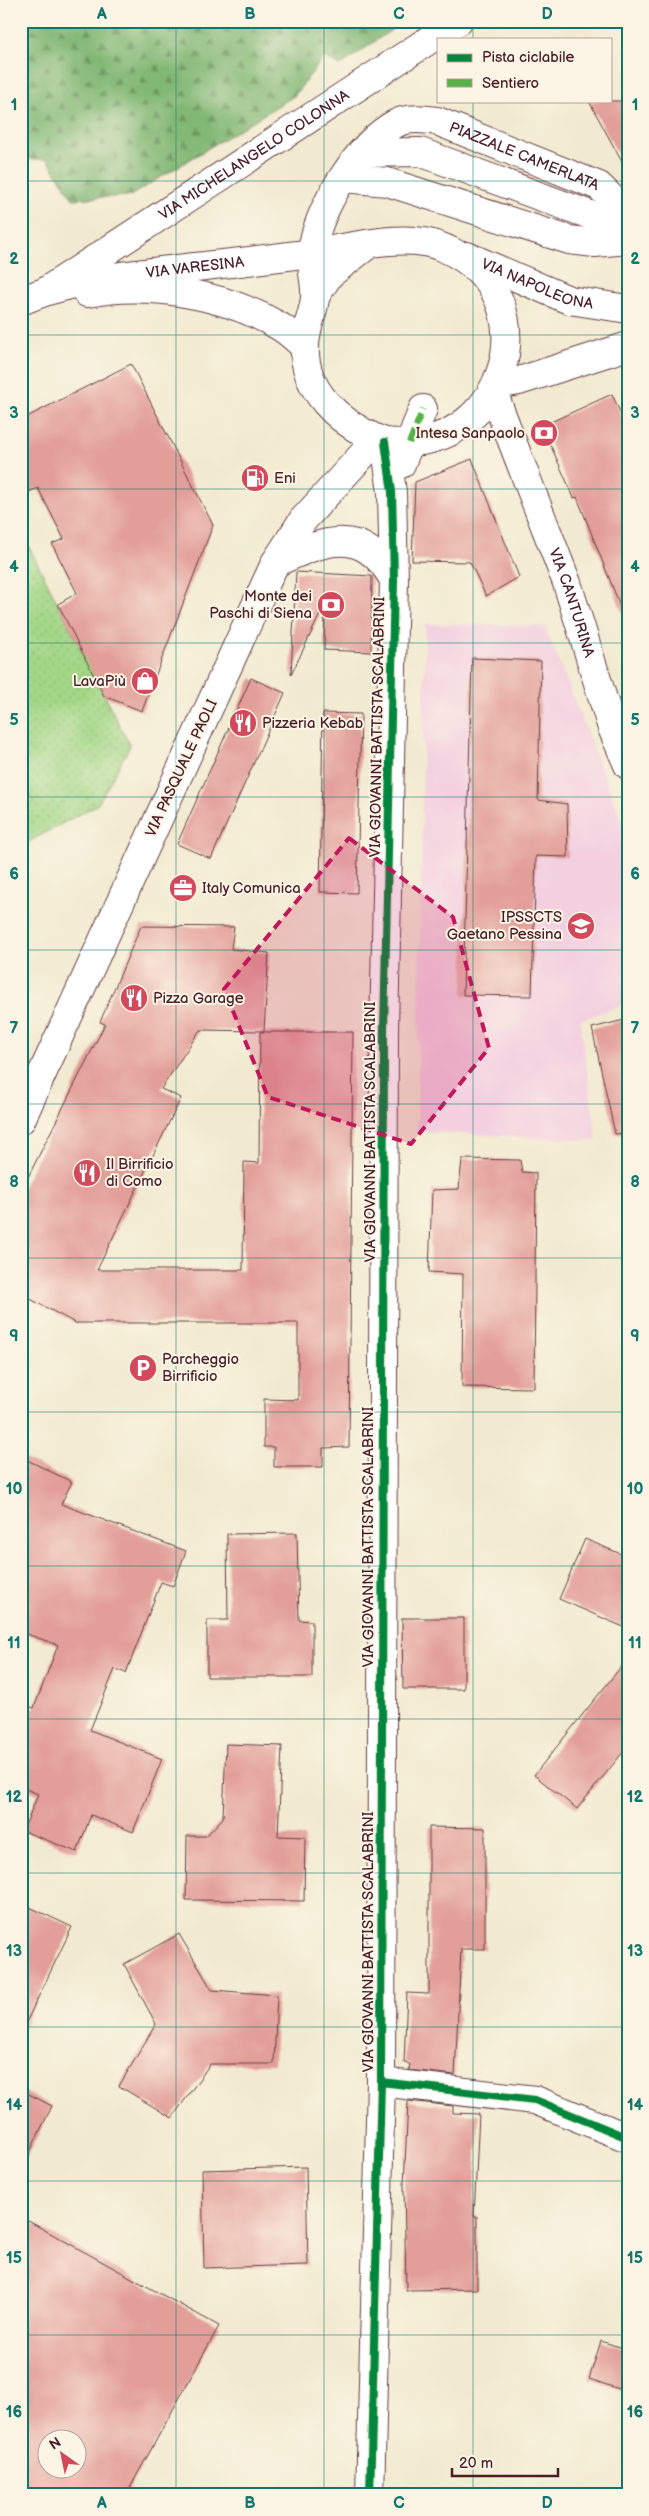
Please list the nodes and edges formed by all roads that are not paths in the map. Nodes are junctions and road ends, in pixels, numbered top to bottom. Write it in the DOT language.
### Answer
graph roads {
  1 [pos="458,21"];
  2 [pos="361,153"];
  3 [pos="344,178"];
  4 [pos="628,214"];
  5 [pos="628,229"];
  6 [pos="628,240"];
  7 [pos="369,244"];
  8 [pos="450,250"];
  9 [pos="311,253"];
  10 [pos="49,288"];
  11 [pos="315,297"];
  12 [pos="21,301"];
  13 [pos="628,309"];
  14 [pos="21,313"];
  15 [pos="304,346"];
  16 [pos="628,346"];
  17 [pos="495,388"];
  18 [pos="423,409"];
  19 [pos="462,425"];
  20 [pos="390,441"];
  21 [pos="512,441"];
  22 [pos="275,563"];
  23 [pos="398,582"];
  24 [pos="628,765"];
  25 [pos="21,1120"];
  26 [pos="381,2082"];
  27 [pos="628,2138"];
  28 [pos="370,2495"];
  1 -- 10 [label="street, VIA MICHELANGELO COLONNA"];
  2 -- 3 [label="street, PIAZZALE CAMERLATA"];
  2 -- 4 [label="street, PIAZZALE CAMERLATA"];
  2 -- 5 [label="street, PIAZZALE CAMERLATA"];
  3 -- 6 [label="street"];
  3 -- 9 [label="street, PIAZZALE CAMERLATA"];
  7 -- 8 [label="street, PIAZZALE CAMERLATA"];
  7 -- 9 [label="street, VIA VARESINA"];
  7 -- 11 [label="street, PIAZZALE CAMERLATA"];
  8 -- 13 [label="street, VIA NAPOLEONA"];
  8 -- 17 [label="street, PIAZZALE CAMERLATA"];
  9 -- 10 [label="street, VIA VARESINA"];
  9 -- 11 [label="street, PIAZZALE CAMERLATA"];
  10 -- 12 [label="street, VIA VARESINA"];
  11 -- 15 [label="street, PIAZZALE CAMERLATA"];
  14 -- 15 [label="street, VIA VARESINA"];
  15 -- 20 [label="street, PIAZZALE CAMERLATA"];
  16 -- 17 [label="street"];
  17 -- 19 [label="street, PIAZZALE CAMERLATA"];
  17 -- 21 [label="street"];
  18 -- 20 [label="street"];
  19 -- 20 [label="street, PIAZZALE CAMERLATA"];
  19 -- 21 [label="street"];
  20 -- 22 [label="street, VIA PASQUALE PAOLI"];
  20 -- 23 [label="street"];
  21 -- 24 [label="street, VIA CANTURINA"];
  22 -- 23 [label="street"];
  22 -- 25 [label="street, VIA PASQUALE PAOLI"];
  23 -- 26 [label="street, VIA GIOVANNI BATTISTA SCALABRINI"];
  26 -- 27 [label="street"];
  26 -- 28 [label="street, VIA GIOVANNI BATTISTA SCALABRINI"];
}
